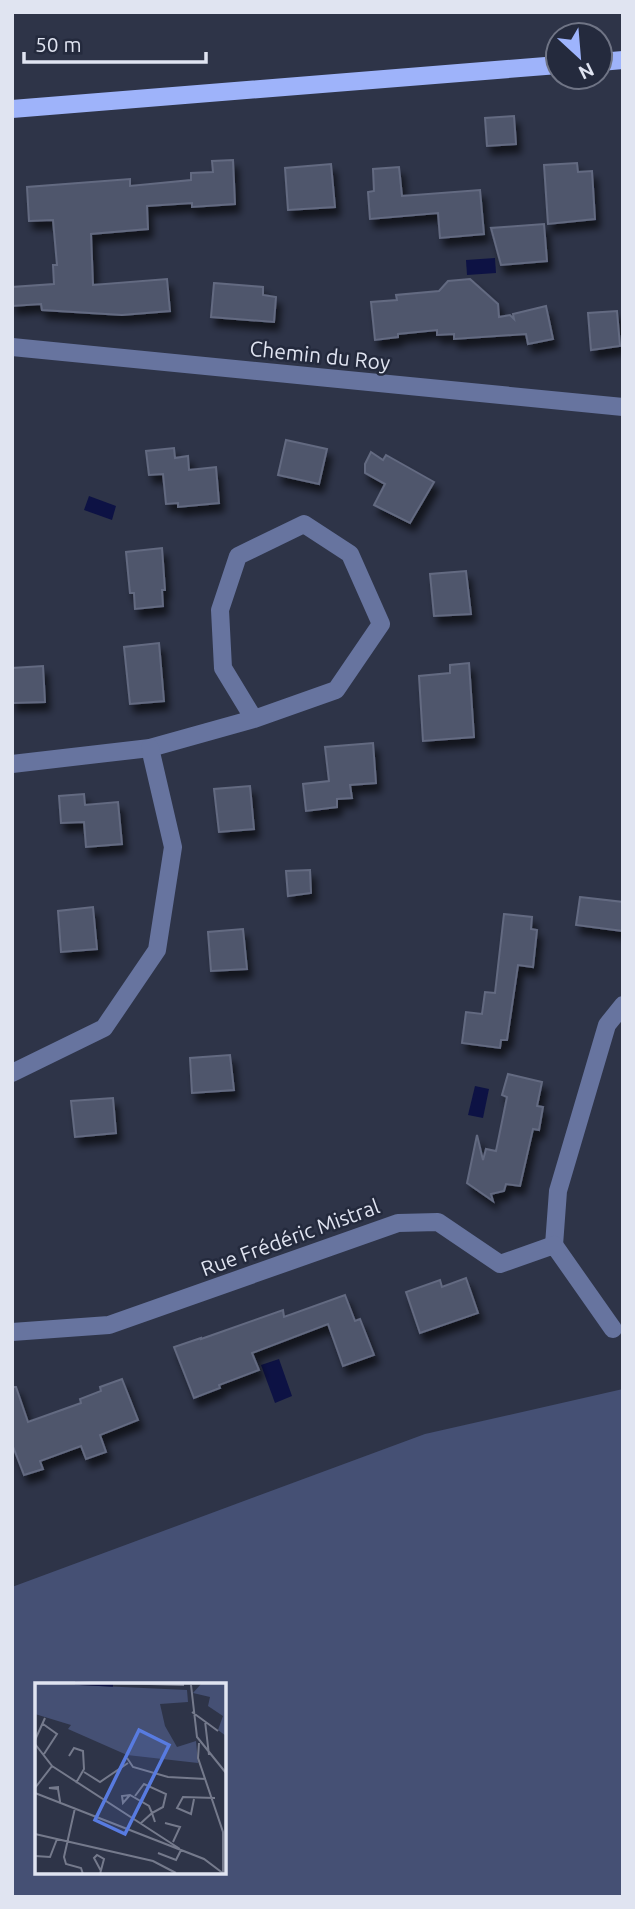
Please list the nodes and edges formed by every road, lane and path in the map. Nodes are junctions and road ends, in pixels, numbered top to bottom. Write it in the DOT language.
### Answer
graph roads {
  1 [pos="544,66"];
  2 [pos="12,109"];
  3 [pos="12,347"];
  4 [pos="623,407"];
  5 [pos="254,719"];
  6 [pos="150,748"];
  7 [pos="12,764"];
  8 [pos="623,1005"];
  9 [pos="12,1073"];
  10 [pos="554,1245"];
  11 [pos="613,1329"];
  12 [pos="12,1332"];
  1 -- 2 [label="main road"];
  3 -- 4 [label="street, Chemin du Roy"];
  5 -- 5 [label="street"];
  5 -- 6 [label="street"];
  6 -- 7 [label="street"];
  6 -- 9 [label="street"];
  8 -- 10 [label="street"];
  10 -- 11 [label="street"];
  10 -- 12 [label="street, Rue Frédéric Mistral"];
}
